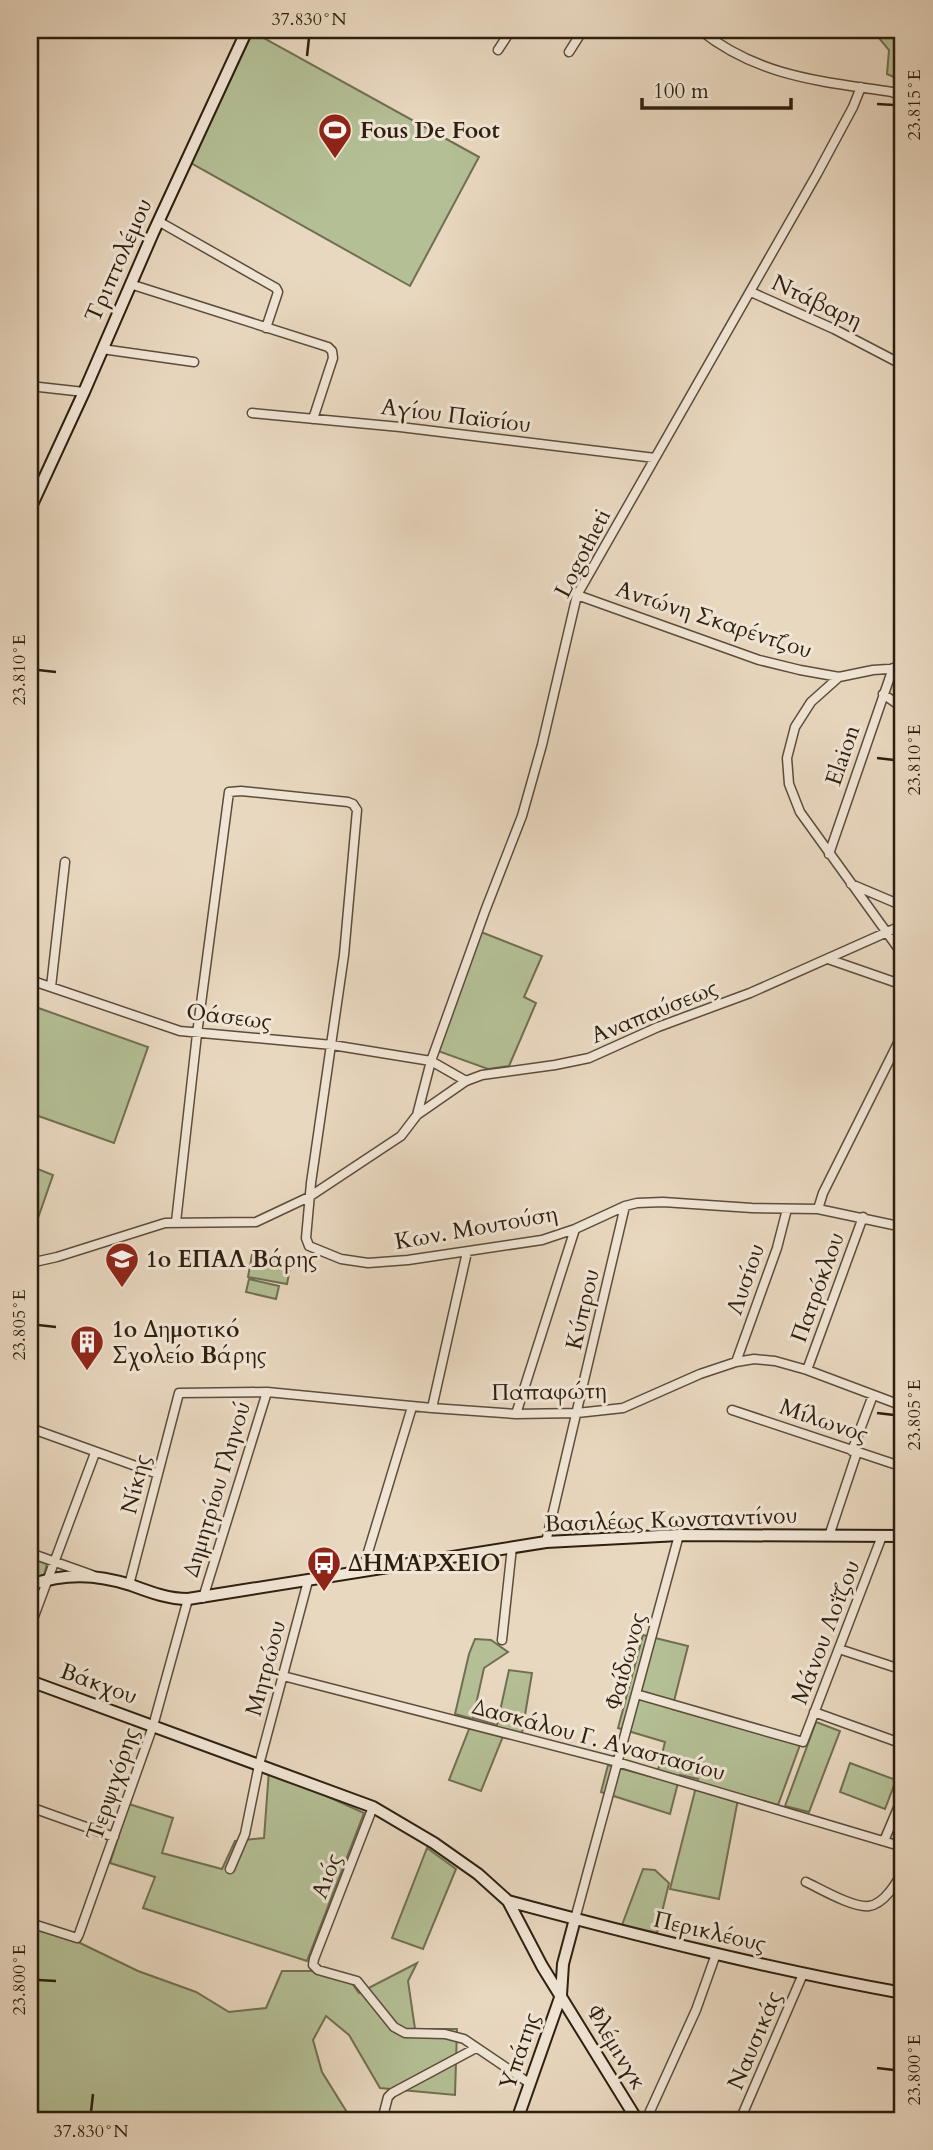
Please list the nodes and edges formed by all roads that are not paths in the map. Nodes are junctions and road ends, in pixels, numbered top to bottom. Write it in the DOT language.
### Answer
graph roads {
  1 [pos="247,30"];
  2 [pos="511,30"];
  3 [pos="583,30"];
  4 [pos="701,30"];
  5 [pos="498,50"];
  6 [pos="569,52"];
  7 [pos="861,87"];
  8 [pos="903,97"];
  9 [pos="158,222"];
  10 [pos="130,284"];
  11 [pos="751,292"];
  12 [pos="266,328"];
  13 [pos="103,349"];
  14 [pos="194,362"];
  15 [pos="903,365"];
  16 [pos="30,386"];
  17 [pos="84,392"];
  18 [pos="252,413"];
  19 [pos="313,419"];
  20 [pos="655,458"];
  21 [pos="30,509"];
  22 [pos="578,595"];
  23 [pos="893,668"];
  24 [pos="903,668"];
  25 [pos="839,677"];
  26 [pos="883,694"];
  27 [pos="903,708"];
  28 [pos="829,854"];
  29 [pos="65,862"];
  30 [pos="851,884"];
  31 [pos="903,906"];
  32 [pos="903,925"];
  33 [pos="887,932"];
  34 [pos="903,955"];
  35 [pos="828,959"];
  36 [pos="30,980"];
  37 [pos="903,985"];
  38 [pos="51,987"];
  39 [pos="903,1032"];
  40 [pos="197,1034"];
  41 [pos="332,1045"];
  42 [pos="430,1061"];
  43 [pos="466,1081"];
  44 [pos="417,1115"];
  45 [pos="309,1197"];
  46 [pos="625,1206"];
  47 [pos="787,1209"];
  48 [pos="818,1209"];
  49 [pos="863,1217"];
  50 [pos="176,1222"];
  51 [pos="903,1227"];
  52 [pos="575,1229"];
  53 [pos="467,1252"];
  54 [pos="30,1263"];
  55 [pos="736,1362"];
  56 [pos="807,1370"];
  57 [pos="267,1392"];
  58 [pos="179,1393"];
  59 [pos="873,1395"];
  60 [pos="903,1406"];
  61 [pos="412,1407"];
  62 [pos="432,1408"];
  63 [pos="732,1410"];
  64 [pos="578,1413"];
  65 [pos="516,1414"];
  66 [pos="30,1429"];
  67 [pos="855,1452"];
  68 [pos="94,1453"];
  69 [pos="903,1467"];
  70 [pos="158,1475"];
  71 [pos="679,1535"];
  72 [pos="829,1536"];
  73 [pos="882,1536"];
  74 [pos="903,1536"];
  75 [pos="546,1542"];
  76 [pos="512,1547"];
  77 [pos="30,1553"];
  78 [pos="54,1562"];
  79 [pos="362,1572"];
  80 [pos="95,1576"];
  81 [pos="49,1579"];
  82 [pos="307,1581"];
  83 [pos="30,1585"];
  84 [pos="129,1585"];
  85 [pos="203,1598"];
  86 [pos="188,1599"];
  87 [pos="30,1627"];
  88 [pos="502,1640"];
  89 [pos="839,1649"];
  90 [pos="903,1670"];
  91 [pos="283,1676"];
  92 [pos="30,1681"];
  93 [pos="636,1694"];
  94 [pos="814,1712"];
  95 [pos="153,1726"];
  96 [pos="903,1744"];
  97 [pos="617,1762"];
  98 [pos="259,1765"];
  99 [pos="903,1796"];
  100 [pos="30,1807"];
  101 [pos="373,1807"];
  102 [pos="114,1837"];
  103 [pos="884,1841"];
  104 [pos="903,1847"];
  105 [pos="230,1868"];
  106 [pos="903,1870"];
  107 [pos="806,1882"];
  108 [pos="508,1901"];
  109 [pos="575,1919"];
  110 [pos="30,1923"];
  111 [pos="716,1954"];
  112 [pos="564,1964"];
  113 [pos="542,1966"];
  114 [pos="803,1974"];
  115 [pos="903,1993"];
  116 [pos="561,1995"];
  117 [pos="476,2048"];
  118 [pos="529,2083"];
  119 [pos="382,2120"];
  120 [pos="517,2120"];
  121 [pos="639,2120"];
  122 [pos="646,2120"];
  123 [pos="740,2120"];
  1 -- 9 [label="street, Τριπτολέμου"];
  2 -- 5 [label="street"];
  3 -- 6 [label="street"];
  4 -- 7 [label="street"];
  7 -- 8 [label="street"];
  7 -- 11 [label="street, Logotheti"];
  9 -- 10 [label="street, Τριπτολέμου"];
  9 -- 12 [label="street"];
  10 -- 12 [label="street"];
  10 -- 13 [label="street, Τριπτολέμου"];
  11 -- 15 [label="street, Ντάβαρη"];
  11 -- 20 [label="street, Logotheti"];
  12 -- 19 [label="street"];
  13 -- 14 [label="street"];
  13 -- 17 [label="street, Τριπτολέμου"];
  16 -- 17 [label="street"];
  17 -- 21 [label="street, Τριπτολέμου"];
  18 -- 19 [label="street, Αγίου Παϊσίου"];
  19 -- 20 [label="street, Αγίου Παϊσίου"];
  20 -- 22 [label="street, Logotheti"];
  22 -- 25 [label="street, Αντώνη Σκαρέντζου"];
  22 -- 42 [label="street, Logotheti"];
  23 -- 24 [label="street"];
  23 -- 25 [label="street"];
  23 -- 26 [label="street, Elaion"];
  25 -- 28 [label="street"];
  26 -- 27 [label="street"];
  26 -- 28 [label="street, Elaion"];
  28 -- 30 [label="street"];
  29 -- 38 [label="street"];
  30 -- 31 [label="street"];
  30 -- 33 [label="street"];
  32 -- 33 [label="street, Αναπαύσεως"];
  33 -- 34 [label="street"];
  33 -- 35 [label="street, Αναπαύσεως"];
  35 -- 37 [label="street"];
  35 -- 43 [label="street, Αναπαύσεως"];
  36 -- 38 [label="street, Οάσεως"];
  38 -- 40 [label="street, Οάσεως"];
  39 -- 48 [label="street"];
  40 -- 41 [label="street, Οάσεως"];
  40 -- 41 [label="street, Κων. Μουτούση"];
  40 -- 50 [label="street"];
  41 -- 42 [label="street, Οάσεως"];
  41 -- 45 [label="street, Κων. Μουτούση"];
  42 -- 43 [label="street, Οάσεως"];
  42 -- 44 [label="street, Logotheti"];
  43 -- 44 [label="street, Αναπαύσεως"];
  44 -- 45 [label="street, Αναπαύσεως"];
  45 -- 50 [label="street, Αναπαύσεως"];
  45 -- 53 [label="street, Κων. Μουτούση"];
  46 -- 47 [label="street, Κων. Μουτούση"];
  46 -- 52 [label="street, Κων. Μουτούση"];
  46 -- 64 [label="street, Κύπρου"];
  47 -- 48 [label="street, Κων. Μουτούση"];
  47 -- 55 [label="street, Λυσίου"];
  48 -- 49 [label="street, Κων. Μουτούση"];
  49 -- 51 [label="street, Κων. Μουτούση"];
  49 -- 56 [label="street, Πατρόκλου"];
  50 -- 54 [label="street, Αναπαύσεως"];
  52 -- 53 [label="street, Κων. Μουτούση"];
  52 -- 65 [label="street"];
  53 -- 62 [label="street"];
  55 -- 56 [label="street, Παπαφώτη"];
  55 -- 64 [label="street, Παπαφώτη"];
  56 -- 59 [label="street, Παπαφώτη"];
  57 -- 58 [label="street, Παπαφώτη"];
  57 -- 61 [label="street, Παπαφώτη"];
  57 -- 85 [label="street, Δημητρίου Γληνού"];
  58 -- 70 [label="street, Νίκης"];
  59 -- 60 [label="street, Παπαφώτη"];
  59 -- 67 [label="street"];
  61 -- 62 [label="street, Παπαφώτη"];
  61 -- 79 [label="street"];
  62 -- 65 [label="street, Παπαφώτη"];
  63 -- 67 [label="street, Μίλωνος"];
  64 -- 65 [label="street, Παπαφώτη"];
  64 -- 75 [label="street, Κύπρου"];
  66 -- 68 [label="street"];
  67 -- 69 [label="street, Μίλωνος"];
  67 -- 72 [label="street"];
  68 -- 70 [label="street"];
  68 -- 78 [label="street"];
  70 -- 84 [label="street, Νίκης"];
  71 -- 72 [label="street, Βασιλέως Κωνσταντίνου"];
  71 -- 75 [label="street, Βασιλέως Κωνσταντίνου"];
  71 -- 93 [label="street, Φαίδωνος"];
  72 -- 73 [label="street, Βασιλέως Κωνσταντίνου"];
  73 -- 74 [label="street, Βασιλέως Κωνσταντίνου"];
  73 -- 89 [label="street, Μάνου Λοΐζου"];
  75 -- 76 [label="street, Βασιλέως Κωνσταντίνου"];
  76 -- 79 [label="street, Βασιλέως Κωνσταντίνου"];
  76 -- 88 [label="street"];
  77 -- 78 [label="street"];
  78 -- 80 [label="street"];
  78 -- 81 [label="street"];
  79 -- 82 [label="street, Βασιλέως Κωνσταντίνου"];
  80 -- 81 [label="street, Βασιλέως Κωνσταντίνου"];
  80 -- 84 [label="street, Βασιλέως Κωνσταντίνου"];
  81 -- 83 [label="street, Βασιλέως Κωνσταντίνου"];
  81 -- 87 [label="street"];
  82 -- 85 [label="street, Βασιλέως Κωνσταντίνου"];
  82 -- 91 [label="street, Μητρώου"];
  84 -- 86 [label="street, Βασιλέως Κωνσταντίνου"];
  85 -- 86 [label="street, Βασιλέως Κωνσταντίνου"];
  86 -- 95 [label="street, Τερψιχόρης"];
  89 -- 90 [label="street"];
  89 -- 94 [label="street, Μάνου Λοΐζου"];
  91 -- 97 [label="street, Δασκάλου Γ. Αναστασίου"];
  91 -- 98 [label="street, Μητρώου"];
  92 -- 95 [label="street, Βάκχου"];
  93 -- 94 [label="street, Μάνου Λοΐζου"];
  93 -- 97 [label="street, Φαίδωνος"];
  94 -- 96 [label="street"];
  95 -- 98 [label="street, Περικλέους"];
  95 -- 102 [label="street, Τερψιχόρης"];
  97 -- 103 [label="street, Δασκάλου Γ. Αναστασίου"];
  97 -- 109 [label="street, Φαίδωνος"];
  98 -- 101 [label="street, Περικλέους"];
  98 -- 105 [label="street, Μητρώου"];
  99 -- 103 [label="street"];
  100 -- 102 [label="street"];
  101 -- 108 [label="street, Περικλέους"];
  101 -- 117 [label="street, Αιός"];
  102 -- 110 [label="street, Τερψιχόρης"];
  103 -- 104 [label="street, Δασκάλου Γ. Αναστασίου"];
  106 -- 107 [label="street"];
  108 -- 109 [label="street, Περικλέους"];
  108 -- 113 [label="street, Περικλέους"];
  109 -- 111 [label="street, Περικλέους"];
  109 -- 112 [label="street, Υπάτης"];
  111 -- 114 [label="street, Περικλέους"];
  111 -- 122 [label="street"];
  112 -- 113 [label="street"];
  112 -- 116 [label="street, Υπάτης"];
  113 -- 116 [label="street, Περικλέους"];
  114 -- 115 [label="street, Περικλέους"];
  114 -- 123 [label="street, Ναυσικάς"];
  116 -- 118 [label="street, Υπάτης"];
  116 -- 121 [label="street, Φλέμινγκ"];
  117 -- 118 [label="street"];
  117 -- 119 [label="street"];
  118 -- 120 [label="street, Υπάτης"];
}
